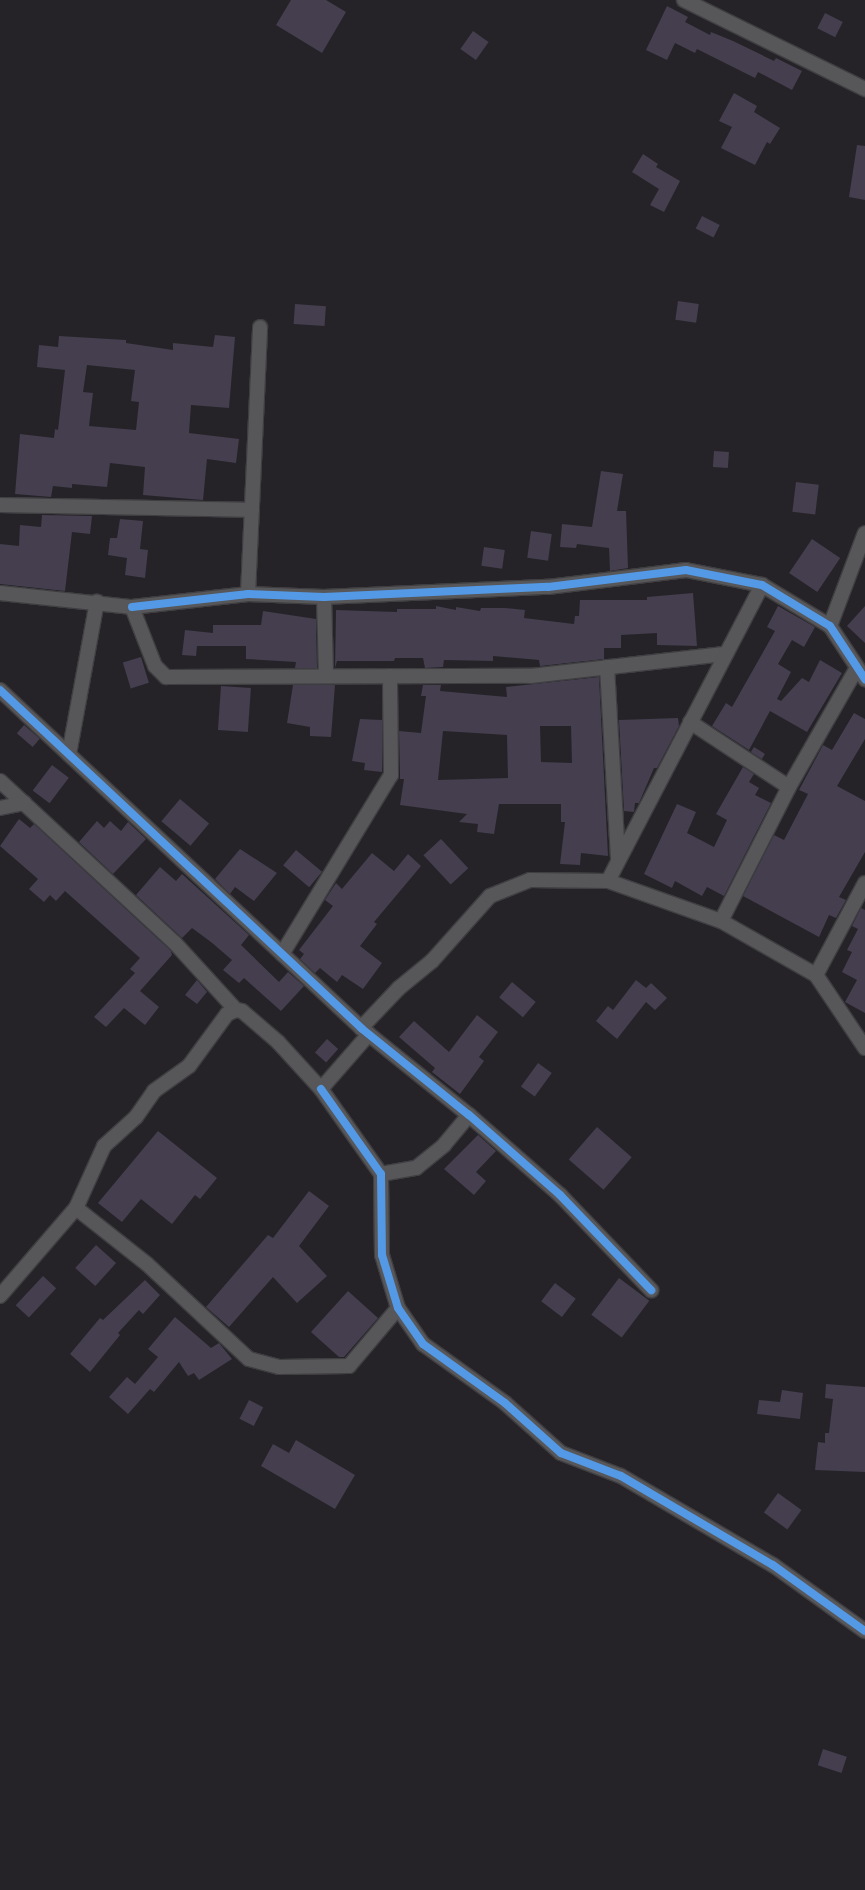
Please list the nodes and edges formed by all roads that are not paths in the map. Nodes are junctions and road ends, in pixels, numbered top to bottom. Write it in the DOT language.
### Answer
graph roads {
  1 [pos="684,0"];
  2 [pos="865,89"];
  3 [pos="260,327"];
  4 [pos="0,505"];
  5 [pos="252,510"];
  6 [pos="865,534"];
  7 [pos="762,585"];
  8 [pos="0,593"];
  9 [pos="248,594"];
  10 [pos="324,597"];
  11 [pos="97,602"];
  12 [pos="132,607"];
  13 [pos="830,626"];
  14 [pos="724,654"];
  15 [pos="607,667"];
  16 [pos="861,674"];
  17 [pos="326,676"];
  18 [pos="390,676"];
  19 [pos="0,690"];
  20 [pos="690,722"];
  21 [pos="69,754"];
  22 [pos="0,781"];
  23 [pos="789,787"];
  24 [pos="24,803"];
  25 [pos="0,808"];
  26 [pos="618,861"];
  27 [pos="608,881"];
  28 [pos="865,884"];
  29 [pos="721,921"];
  30 [pos="282,954"];
  31 [pos="816,975"];
  32 [pos="236,1010"];
  33 [pos="365,1031"];
  34 [pos="865,1048"];
  35 [pos="321,1089"];
  36 [pos="469,1114"];
  37 [pos="381,1174"];
  38 [pos="76,1208"];
  39 [pos="650,1290"];
  40 [pos="0,1296"];
  41 [pos="398,1308"];
  42 [pos="865,1631"];
  1 -- 2 [label="street"];
  3 -- 5 [label="street"];
  4 -- 5 [label="street"];
  5 -- 9 [label="street"];
  6 -- 13 [label="street"];
  7 -- 10 [label="street"];
  7 -- 13 [label="street"];
  7 -- 14 [label="street"];
  8 -- 11 [label="street"];
  9 -- 10 [label="street"];
  9 -- 12 [label="street"];
  10 -- 17 [label="street"];
  11 -- 12 [label="street"];
  11 -- 21 [label="street"];
  12 -- 17 [label="street"];
  13 -- 16 [label="street"];
  14 -- 15 [label="street"];
  14 -- 20 [label="street"];
  15 -- 18 [label="street"];
  15 -- 26 [label="street"];
  16 -- 23 [label="street"];
  17 -- 18 [label="street"];
  18 -- 30 [label="street"];
  19 -- 21 [label="street"];
  20 -- 23 [label="street"];
  20 -- 26 [label="street"];
  21 -- 30 [label="street"];
  22 -- 24 [label="street"];
  23 -- 29 [label="street"];
  24 -- 25 [label="street"];
  24 -- 32 [label="street"];
  26 -- 27 [label="street"];
  27 -- 29 [label="street"];
  27 -- 33 [label="street"];
  28 -- 31 [label="street"];
  29 -- 31 [label="street"];
  30 -- 33 [label="street"];
  31 -- 34 [label="street"];
  32 -- 35 [label="street"];
  32 -- 38 [label="street"];
  33 -- 35 [label="street"];
  33 -- 36 [label="street"];
  35 -- 37 [label="street"];
  36 -- 37 [label="street"];
  36 -- 39 [label="street"];
  37 -- 41 [label="street"];
  38 -- 40 [label="street"];
  38 -- 41 [label="street"];
  41 -- 42 [label="street"];
}
